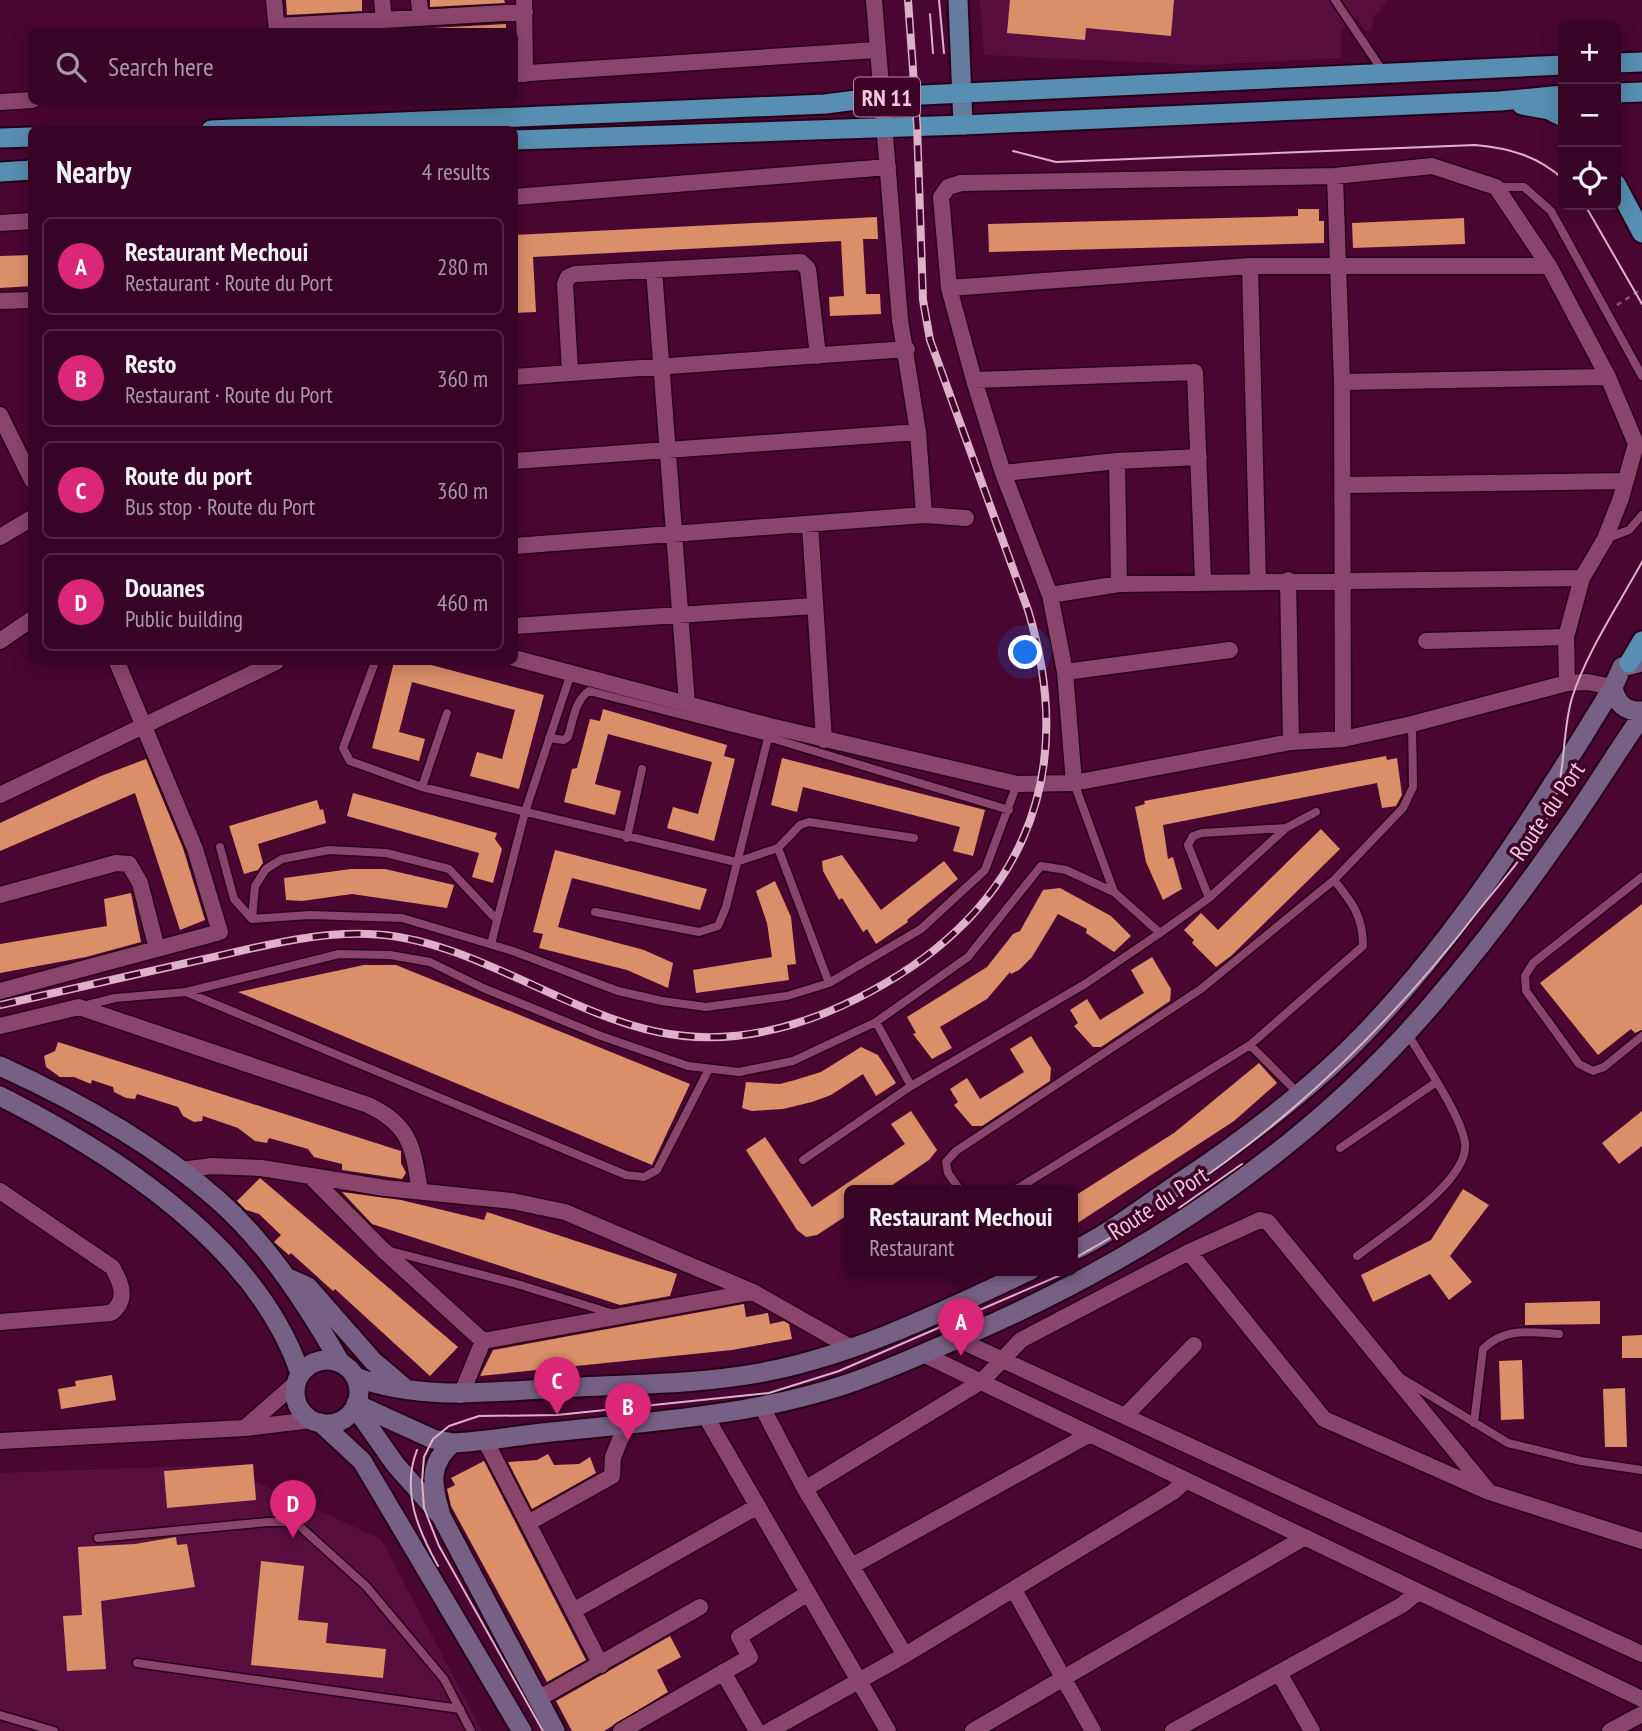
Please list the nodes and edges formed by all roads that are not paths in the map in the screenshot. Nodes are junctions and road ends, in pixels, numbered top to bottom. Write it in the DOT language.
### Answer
graph roads {
  1 [pos="274,0"];
  2 [pos="382,0"];
  3 [pos="419,0"];
  4 [pos="874,0"];
  5 [pos="958,0"];
  6 [pos="1335,0"];
  7 [pos="525,6"];
  8 [pos="421,18"];
  9 [pos="384,20"];
  10 [pos="277,28"];
  11 [pos="289,28"];
  12 [pos="876,50"];
  13 [pos="1642,62"];
  14 [pos="1621,63"];
  15 [pos="1558,65"];
  16 [pos="520,74"];
  17 [pos="1384,74"];
  18 [pos="1642,92"];
  19 [pos="962,93"];
  20 [pos="1621,93"];
  21 [pos="1558,95"];
  22 [pos="880,97"];
  23 [pos="28,100"];
  24 [pos="1500,101"];
  25 [pos="0,102"];
  26 [pos="1558,114"];
  27 [pos="962,125"];
  28 [pos="305,126"];
  29 [pos="885,127"];
  30 [pos="28,137"];
  31 [pos="0,138"];
  32 [pos="518,140"];
  33 [pos="888,167"];
  34 [pos="28,170"];
  35 [pos="0,172"];
  36 [pos="1335,176"];
  37 [pos="1496,187"];
  38 [pos="1621,193"];
  39 [pos="518,197"];
  40 [pos="28,221"];
  41 [pos="0,223"];
  42 [pos="1642,233"];
  43 [pos="1250,266"];
  44 [pos="1338,266"];
  45 [pos="1549,266"];
  46 [pos="654,270"];
  47 [pos="949,288"];
  48 [pos="28,300"];
  49 [pos="0,301"];
  50 [pos="906,349"];
  51 [pos="818,356"];
  52 [pos="663,367"];
  53 [pos="569,372"];
  54 [pos="1642,376"];
  55 [pos="518,377"];
  56 [pos="1608,377"];
  57 [pos="974,380"];
  58 [pos="1342,382"];
  59 [pos="0,415"];
  60 [pos="918,432"];
  61 [pos="668,451"];
  62 [pos="1199,457"];
  63 [pos="518,461"];
  64 [pos="1117,461"];
  65 [pos="28,472"];
  66 [pos="1003,473"];
  67 [pos="1626,481"];
  68 [pos="1342,485"];
  69 [pos="924,515"];
  70 [pos="1642,515"];
  71 [pos="966,518"];
  72 [pos="28,520"];
  73 [pos="810,525"];
  74 [pos="673,534"];
  75 [pos="0,537"];
  76 [pos="1605,539"];
  77 [pos="518,546"];
  78 [pos="1582,578"];
  79 [pos="1288,580"];
  80 [pos="1203,581"];
  81 [pos="1258,581"];
  82 [pos="1345,583"];
  83 [pos="1119,584"];
  84 [pos="1050,595"];
  85 [pos="814,606"];
  86 [pos="679,614"];
  87 [pos="28,622"];
  88 [pos="518,626"];
  89 [pos="1566,637"];
  90 [pos="0,641"];
  91 [pos="1426,641"];
  92 [pos="1642,641"];
  93 [pos="1230,650"];
  94 [pos="518,659"];
  95 [pos="1635,663"];
  96 [pos="118,665"];
  97 [pos="270,665"];
  98 [pos="374,665"];
  99 [pos="571,673"];
  100 [pos="1065,673"];
  101 [pos="1567,683"];
  102 [pos="1613,687"];
  103 [pos="687,703"];
  104 [pos="447,713"];
  105 [pos="1642,714"];
  106 [pos="1412,724"];
  107 [pos="146,726"];
  108 [pos="769,732"];
  109 [pos="549,738"];
  110 [pos="1343,739"];
  111 [pos="824,740"];
  112 [pos="1291,742"];
  113 [pos="642,769"];
  114 [pos="1074,783"];
  115 [pos="1017,784"];
  116 [pos="422,787"];
  117 [pos="0,794"];
  118 [pos="1009,810"];
  119 [pos="525,812"];
  120 [pos="1316,812"];
  121 [pos="1286,828"];
  122 [pos="627,838"];
  123 [pos="914,838"];
  124 [pos="220,847"];
  125 [pos="778,848"];
  126 [pos="736,862"];
  127 [pos="1642,877"];
  128 [pos="1334,880"];
  129 [pos="1114,892"];
  130 [pos="0,895"];
  131 [pos="1209,898"];
  132 [pos="595,912"];
  133 [pos="252,919"];
  134 [pos="497,920"];
  135 [pos="1160,933"];
  136 [pos="491,944"];
  137 [pos="157,949"];
  138 [pos="829,983"];
  139 [pos="0,991"];
  140 [pos="186,992"];
  141 [pos="79,1007"];
  142 [pos="876,1022"];
  143 [pos="0,1026"];
  144 [pos="1406,1032"];
  145 [pos="1642,1036"];
  146 [pos="1250,1045"];
  147 [pos="0,1066"];
  148 [pos="709,1069"];
  149 [pos="1435,1083"];
  150 [pos="911,1086"];
  151 [pos="1299,1094"];
  152 [pos="0,1097"];
  153 [pos="1340,1149"];
  154 [pos="803,1160"];
  155 [pos="181,1170"];
  156 [pos="310,1176"];
  157 [pos="956,1185"];
  158 [pos="1023,1185"];
  159 [pos="0,1191"];
  160 [pos="420,1191"];
  161 [pos="1078,1248"];
  162 [pos="382,1249"];
  163 [pos="1189,1252"];
  164 [pos="1357,1256"];
  165 [pos="284,1276"];
  166 [pos="1018,1276"];
  167 [pos="753,1292"];
  168 [pos="623,1317"];
  169 [pos="0,1322"];
  170 [pos="1559,1334"];
  171 [pos="352,1338"];
  172 [pos="957,1339"];
  173 [pos="483,1341"];
  174 [pos="1194,1345"];
  175 [pos="850,1347"];
  176 [pos="923,1354"];
  177 [pos="1002,1360"];
  178 [pos="348,1369"];
  179 [pos="1389,1370"];
  180 [pos="298,1378"];
  181 [pos="982,1381"];
  182 [pos="409,1392"];
  183 [pos="461,1395"];
  184 [pos="356,1405"];
  185 [pos="762,1407"];
  186 [pos="1125,1416"];
  187 [pos="706,1417"];
  188 [pos="316,1422"];
  189 [pos="1474,1423"];
  190 [pos="626,1425"];
  191 [pos="245,1428"];
  192 [pos="1090,1434"];
  193 [pos="0,1441"];
  194 [pos="486,1442"];
  195 [pos="453,1443"];
  196 [pos="1642,1470"];
  197 [pos="1186,1480"];
  198 [pos="805,1489"];
  199 [pos="1489,1492"];
  200 [pos="758,1506"];
  201 [pos="441,1516"];
  202 [pos="528,1523"];
  203 [pos="1305,1537"];
  204 [pos="98,1538"];
  205 [pos="1642,1541"];
  206 [pos="852,1566"];
  207 [pos="1014,1590"];
  208 [pos="1419,1591"];
  209 [pos="807,1593"];
  210 [pos="700,1607"];
  211 [pos="573,1611"];
  212 [pos="1642,1654"];
  213 [pos="905,1655"];
  214 [pos="137,1663"];
  215 [pos="601,1665"];
  216 [pos="723,1672"];
  217 [pos="1279,1673"];
  218 [pos="1063,1678"];
  219 [pos="859,1681"];
  220 [pos="538,1699"];
  221 [pos="1642,1699"];
  222 [pos="460,1709"];
  223 [pos="1642,1714"];
  224 [pos="0,1715"];
  225 [pos="1200,1725"];
  226 [pos="788,1726"];
  227 [pos="54,1731"];
  228 [pos="471,1731"];
  229 [pos="522,1731"];
  230 [pos="555,1731"];
  231 [pos="621,1731"];
  232 [pos="757,1731"];
  233 [pos="769,1731"];
  234 [pos="887,1731"];
  235 [pos="973,1731"];
  236 [pos="1093,1731"];
  237 [pos="1173,1731"];
  238 [pos="1312,1731"];
  239 [pos="1609,1731"];
  1 -- 10 [label="street"];
  2 -- 9 [label="street"];
  3 -- 8 [label="street"];
  4 -- 12 [label="street"];
  5 -- 19 [label="main road"];
  6 -- 17 [label="lane"];
  7 -- 8 [label="street"];
  7 -- 16 [label="street"];
  8 -- 9 [label="street"];
  9 -- 11 [label="street"];
  12 -- 16 [label="street"];
  12 -- 22 [label="street"];
  13 -- 14 [label="highway"];
  15 -- 17 [label="highway, RN 11"];
  17 -- 19 [label="highway, RN 11"];
  18 -- 20 [label="highway"];
  19 -- 22 [label="highway, RN 11"];
  19 -- 27 [label="main road"];
  21 -- 24 [label="highway, RN 11"];
  22 -- 28 [label="highway, RN 11"];
  22 -- 29 [label="street"];
  23 -- 25 [label="street"];
  24 -- 26 [label="highway"];
  24 -- 27 [label="highway, RN 11"];
  27 -- 29 [label="highway, RN 11"];
  29 -- 32 [label="highway, RN 11"];
  29 -- 33 [label="street"];
  30 -- 31 [label="highway"];
  33 -- 39 [label="street"];
  33 -- 50 [label="street"];
  34 -- 35 [label="highway"];
  36 -- 37 [label="street"];
  36 -- 44 [label="street"];
  36 -- 47 [label="street"];
  37 -- 45 [label="street"];
  37 -- 54 [label="lane"];
  38 -- 42 [label="highway"];
  40 -- 41 [label="street"];
  43 -- 44 [label="street"];
  43 -- 47 [label="street"];
  43 -- 81 [label="street"];
  44 -- 45 [label="street"];
  44 -- 58 [label="street"];
  45 -- 56 [label="street"];
  46 -- 51 [label="street"];
  46 -- 52 [label="street"];
  46 -- 53 [label="street"];
  47 -- 57 [label="street"];
  48 -- 49 [label="street"];
  50 -- 51 [label="street"];
  50 -- 60 [label="street"];
  51 -- 52 [label="street"];
  52 -- 53 [label="street"];
  52 -- 61 [label="street"];
  53 -- 55 [label="street"];
  56 -- 58 [label="street"];
  56 -- 67 [label="street"];
  57 -- 62 [label="street"];
  57 -- 66 [label="street"];
  58 -- 68 [label="street"];
  59 -- 65 [label="street"];
  60 -- 61 [label="street"];
  60 -- 69 [label="street"];
  61 -- 63 [label="street"];
  61 -- 74 [label="street"];
  62 -- 64 [label="street"];
  62 -- 80 [label="street"];
  64 -- 66 [label="street"];
  64 -- 83 [label="street"];
  66 -- 84 [label="street"];
  67 -- 68 [label="street"];
  67 -- 76 [label="street"];
  68 -- 82 [label="street"];
  69 -- 71 [label="street"];
  69 -- 73 [label="street"];
  70 -- 76 [label="lane"];
  72 -- 75 [label="street"];
  73 -- 74 [label="street"];
  73 -- 85 [label="street"];
  74 -- 77 [label="street"];
  74 -- 86 [label="street"];
  76 -- 78 [label="street"];
  78 -- 82 [label="street"];
  78 -- 89 [label="street"];
  79 -- 81 [label="street"];
  79 -- 82 [label="street"];
  79 -- 112 [label="street"];
  80 -- 81 [label="street"];
  80 -- 83 [label="street"];
  82 -- 110 [label="street"];
  83 -- 84 [label="street"];
  84 -- 100 [label="street"];
  85 -- 86 [label="street"];
  85 -- 111 [label="street"];
  86 -- 88 [label="street"];
  86 -- 103 [label="street"];
  87 -- 90 [label="street"];
  89 -- 91 [label="street"];
  89 -- 101 [label="street"];
  92 -- 95 [label="highway"];
  93 -- 100 [label="street"];
  94 -- 99 [label="street"];
  95 -- 102 [label="main road, Route du Port"];
  96 -- 107 [label="street"];
  97 -- 107 [label="street"];
  98 -- 116 [label="lane"];
  99 -- 103 [label="street"];
  99 -- 109 [label="lane"];
  100 -- 114 [label="street"];
  101 -- 102 [label="street"];
  101 -- 106 [label="street"];
  102 -- 105 [label="main road"];
  102 -- 151 [label="main road, Route du Port"];
  103 -- 108 [label="street"];
  104 -- 116 [label="lane"];
  105 -- 144 [label="main road, Route du Port"];
  106 -- 110 [label="street"];
  106 -- 128 [label="lane"];
  107 -- 117 [label="street"];
  107 -- 137 [label="street"];
  108 -- 109 [label="lane"];
  108 -- 111 [label="street"];
  108 -- 118 [label="lane"];
  108 -- 126 [label="lane"];
  109 -- 119 [label="lane"];
  110 -- 112 [label="street"];
  111 -- 115 [label="street"];
  112 -- 114 [label="street"];
  113 -- 122 [label="lane"];
  114 -- 115 [label="street"];
  114 -- 129 [label="lane"];
  115 -- 118 [label="lane"];
  116 -- 119 [label="lane"];
  118 -- 138 [label="lane"];
  119 -- 122 [label="lane"];
  119 -- 134 [label="lane"];
  120 -- 121 [label="lane"];
  121 -- 131 [label="lane"];
  121 -- 131 [label="lane"];
  122 -- 126 [label="lane"];
  123 -- 125 [label="lane"];
  124 -- 133 [label="lane"];
  125 -- 126 [label="lane"];
  125 -- 138 [label="lane"];
  126 -- 132 [label="lane"];
  127 -- 145 [label="lane"];
  128 -- 146 [label="lane"];
  128 -- 157 [label="lane"];
  129 -- 135 [label="lane"];
  129 -- 142 [label="lane"];
  130 -- 137 [label="street"];
  131 -- 135 [label="lane"];
  133 -- 134 [label="lane"];
  133 -- 136 [label="lane"];
  134 -- 136 [label="lane"];
  135 -- 150 [label="lane"];
  136 -- 138 [label="lane"];
  137 -- 139 [label="street"];
  140 -- 141 [label="lane"];
  140 -- 148 [label="lane"];
  140 -- 148 [label="lane"];
  141 -- 143 [label="street"];
  141 -- 160 [label="street"];
  142 -- 148 [label="lane"];
  142 -- 150 [label="lane"];
  144 -- 149 [label="lane"];
  144 -- 172 [label="main road, Route du Port"];
  146 -- 151 [label="lane"];
  146 -- 158 [label="lane"];
  147 -- 155 [label="main road"];
  149 -- 153 [label="lane"];
  149 -- 164 [label="lane"];
  150 -- 154 [label="lane"];
  151 -- 161 [label="main road, Route du Port"];
  152 -- 180 [label="main road"];
  155 -- 156 [label="street"];
  155 -- 165 [label="main road"];
  156 -- 160 [label="street"];
  156 -- 162 [label="street"];
  159 -- 169 [label="street"];
  160 -- 167 [label="street"];
  162 -- 168 [label="lane"];
  162 -- 173 [label="street"];
  163 -- 177 [label="street"];
  163 -- 179 [label="street"];
  163 -- 199 [label="street"];
  165 -- 171 [label="main road"];
  165 -- 178 [label="main road"];
  166 -- 175 [label="main road"];
  167 -- 168 [label="street"];
  167 -- 175 [label="street"];
  168 -- 173 [label="street"];
  170 -- 189 [label="lane"];
  171 -- 178 [label="main road"];
  171 -- 182 [label="main road"];
  172 -- 176 [label="main road, Route du Port"];
  172 -- 177 [label="street"];
  173 -- 183 [label="street"];
  174 -- 186 [label="street"];
  175 -- 183 [label="main road"];
  176 -- 181 [label="street"];
  176 -- 185 [label="main road, Route du Port"];
  177 -- 181 [label="street"];
  177 -- 186 [label="street"];
  178 -- 180 [label="main road"];
  178 -- 182 [label="main road"];
  178 -- 184 [label="main road"];
  179 -- 189 [label="lane"];
  179 -- 199 [label="street"];
  180 -- 188 [label="main road"];
  180 -- 191 [label="street"];
  181 -- 192 [label="street"];
  181 -- 198 [label="street"];
  182 -- 183 [label="main road"];
  184 -- 188 [label="main road"];
  184 -- 195 [label="main road, Route du Port"];
  184 -- 201 [label="main road"];
  185 -- 187 [label="main road, Route du Port"];
  185 -- 198 [label="street"];
  186 -- 212 [label="street"];
  187 -- 190 [label="main road, Route du Port"];
  187 -- 200 [label="street"];
  188 -- 191 [label="street"];
  188 -- 229 [label="main road"];
  189 -- 196 [label="lane"];
  190 -- 194 [label="main road, Route du Port"];
  190 -- 202 [label="street"];
  191 -- 193 [label="street"];
  192 -- 197 [label="street"];
  192 -- 206 [label="street"];
  194 -- 195 [label="main road, Route du Port"];
  194 -- 202 [label="street"];
  195 -- 201 [label="main road"];
  197 -- 203 [label="street"];
  197 -- 207 [label="street"];
  198 -- 206 [label="street"];
  199 -- 205 [label="street"];
  200 -- 209 [label="street"];
  200 -- 211 [label="street"];
  201 -- 220 [label="main road"];
  202 -- 211 [label="street"];
  203 -- 208 [label="street"];
  203 -- 218 [label="street"];
  204 -- 222 [label="lane"];
  206 -- 213 [label="street"];
  207 -- 213 [label="street"];
  207 -- 218 [label="street"];
  208 -- 217 [label="street"];
  208 -- 221 [label="street"];
  209 -- 216 [label="street"];
  209 -- 219 [label="street"];
  210 -- 215 [label="street"];
  211 -- 215 [label="street"];
  213 -- 219 [label="street"];
  214 -- 222 [label="lane"];
  215 -- 220 [label="street"];
  216 -- 231 [label="street"];
  216 -- 232 [label="street"];
  217 -- 225 [label="street"];
  217 -- 238 [label="street"];
  218 -- 235 [label="street"];
  218 -- 236 [label="street"];
  219 -- 226 [label="street"];
  219 -- 234 [label="street"];
  220 -- 230 [label="main road"];
  222 -- 228 [label="lane"];
  223 -- 239 [label="street"];
  224 -- 227 [label="lane"];
  225 -- 237 [label="street"];
  226 -- 233 [label="street"];
}
